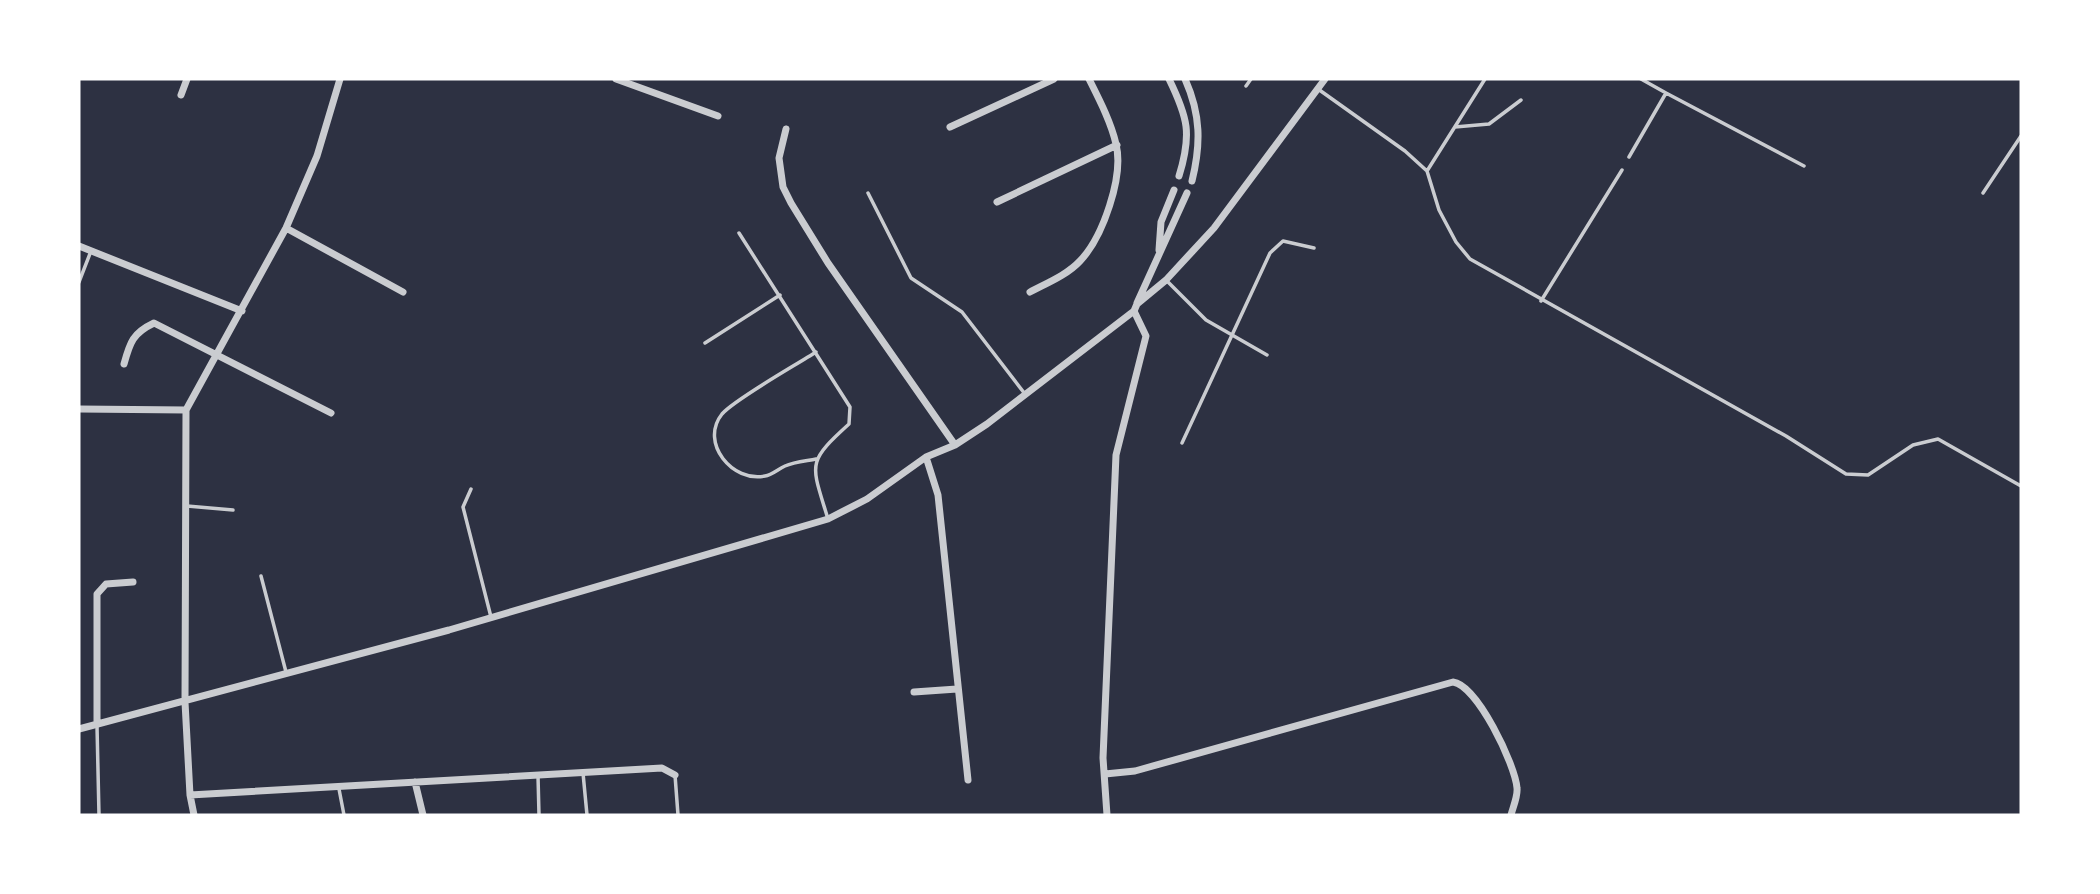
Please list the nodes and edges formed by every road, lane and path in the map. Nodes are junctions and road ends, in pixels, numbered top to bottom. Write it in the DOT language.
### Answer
graph roads {
  1 [pos="187,79"];
  2 [pos="340,79"];
  3 [pos="615,79"];
  4 [pos="1054,79"];
  5 [pos="1089,79"];
  6 [pos="1169,79"];
  7 [pos="1185,79"];
  8 [pos="1251,79"];
  9 [pos="1325,79"];
  10 [pos="1485,79"];
  11 [pos="1641,79"];
  12 [pos="1246,86"];
  13 [pos="1318,89"];
  14 [pos="1666,93"];
  15 [pos="181,95"];
  16 [pos="1521,100"];
  17 [pos="1197,113"];
  18 [pos="718,116"];
  19 [pos="1186,118"];
  20 [pos="950,127"];
  21 [pos="1455,127"];
  22 [pos="786,129"];
  23 [pos="2021,136"];
  24 [pos="1117,145"];
  25 [pos="1629,157"];
  26 [pos="1804,166"];
  27 [pos="1622,170"];
  28 [pos="1427,171"];
  29 [pos="1179,176"];
  30 [pos="1192,181"];
  31 [pos="1174,190"];
  32 [pos="868,193"];
  33 [pos="1187,193"];
  34 [pos="1983,193"];
  35 [pos="997,202"];
  36 [pos="286,228"];
  37 [pos="739,233"];
  38 [pos="79,246"];
  39 [pos="1314,248"];
  40 [pos="91,251"];
  41 [pos="1159,251"];
  42 [pos="1166,281"];
  43 [pos="79,282"];
  44 [pos="402,292"];
  45 [pos="1030,292"];
  46 [pos="780,295"];
  47 [pos="1541,301"];
  48 [pos="1136,308"];
  49 [pos="242,311"];
  50 [pos="1230,336"];
  51 [pos="705,343"];
  52 [pos="817,352"];
  53 [pos="217,353"];
  54 [pos="1267,355"];
  55 [pos="124,364"];
  56 [pos="1026,395"];
  57 [pos="79,409"];
  58 [pos="186,410"];
  59 [pos="331,413"];
  60 [pos="1182,443"];
  61 [pos="955,445"];
  62 [pos="926,457"];
  63 [pos="816,458"];
  64 [pos="2021,486"];
  65 [pos="471,489"];
  66 [pos="186,506"];
  67 [pos="233,510"];
  68 [pos="828,519"];
  69 [pos="261,576"];
  70 [pos="133,582"];
  71 [pos="491,617"];
  72 [pos="287,674"];
  73 [pos="957,689"];
  74 [pos="914,692"];
  75 [pos="185,702"];
  76 [pos="96,724"];
  77 [pos="79,729"];
  78 [pos="583,773"];
  79 [pos="1105,774"];
  80 [pos="676,775"];
  81 [pos="538,776"];
  82 [pos="968,779"];
  83 [pos="415,782"];
  84 [pos="339,789"];
  85 [pos="190,795"];
  86 [pos="99,815"];
  87 [pos="194,815"];
  88 [pos="344,815"];
  89 [pos="423,815"];
  90 [pos="539,815"];
  91 [pos="587,815"];
  92 [pos="678,815"];
  93 [pos="1107,815"];
  94 [pos="1511,815"];
  1 -- 15 [label="street"];
  2 -- 36 [label="street"];
  3 -- 18 [label="street"];
  4 -- 20 [label="street"];
  5 -- 24 [label="street"];
  6 -- 19 [label="street"];
  7 -- 17 [label="street"];
  8 -- 12 [label="lane"];
  9 -- 13 [label="street"];
  10 -- 21 [label="lane"];
  11 -- 14 [label="lane"];
  13 -- 28 [label="lane"];
  13 -- 42 [label="street"];
  14 -- 25 [label="lane"];
  14 -- 26 [label="lane"];
  16 -- 21 [label="lane"];
  17 -- 19 [label="street"];
  17 -- 30 [label="street"];
  19 -- 29 [label="street"];
  21 -- 28 [label="lane"];
  22 -- 61 [label="street"];
  23 -- 34 [label="lane"];
  24 -- 35 [label="street"];
  24 -- 45 [label="street"];
  27 -- 47 [label="lane"];
  28 -- 47 [label="lane"];
  31 -- 41 [label="street"];
  32 -- 56 [label="lane"];
  33 -- 41 [label="street"];
  36 -- 44 [label="street"];
  36 -- 49 [label="street"];
  37 -- 46 [label="lane"];
  38 -- 40 [label="street"];
  39 -- 50 [label="lane"];
  40 -- 43 [label="lane"];
  40 -- 49 [label="street"];
  41 -- 48 [label="street"];
  42 -- 48 [label="street"];
  42 -- 50 [label="lane"];
  46 -- 51 [label="lane"];
  46 -- 52 [label="lane"];
  47 -- 64 [label="lane"];
  48 -- 56 [label="street"];
  48 -- 79 [label="street"];
  49 -- 53 [label="street"];
  50 -- 54 [label="lane"];
  50 -- 60 [label="lane"];
  52 -- 63 [label="lane"];
  52 -- 63 [label="lane"];
  53 -- 55 [label="street"];
  53 -- 58 [label="street"];
  53 -- 59 [label="street"];
  56 -- 61 [label="street"];
  57 -- 58 [label="street"];
  58 -- 66 [label="street"];
  61 -- 62 [label="street"];
  62 -- 68 [label="street"];
  62 -- 73 [label="street"];
  63 -- 68 [label="lane"];
  65 -- 71 [label="lane"];
  66 -- 67 [label="lane"];
  66 -- 75 [label="street"];
  68 -- 71 [label="street"];
  69 -- 72 [label="lane"];
  70 -- 76 [label="street"];
  71 -- 72 [label="street"];
  72 -- 75 [label="street"];
  73 -- 74 [label="street"];
  73 -- 82 [label="street"];
  75 -- 76 [label="street"];
  75 -- 85 [label="street"];
  76 -- 77 [label="street"];
  76 -- 86 [label="lane"];
  78 -- 80 [label="street"];
  78 -- 81 [label="street"];
  78 -- 91 [label="lane"];
  79 -- 93 [label="street"];
  79 -- 94 [label="street"];
  80 -- 92 [label="lane"];
  81 -- 83 [label="street"];
  81 -- 90 [label="lane"];
  83 -- 84 [label="street"];
  83 -- 89 [label="street"];
  84 -- 85 [label="street"];
  84 -- 88 [label="lane"];
  85 -- 87 [label="street"];
}
